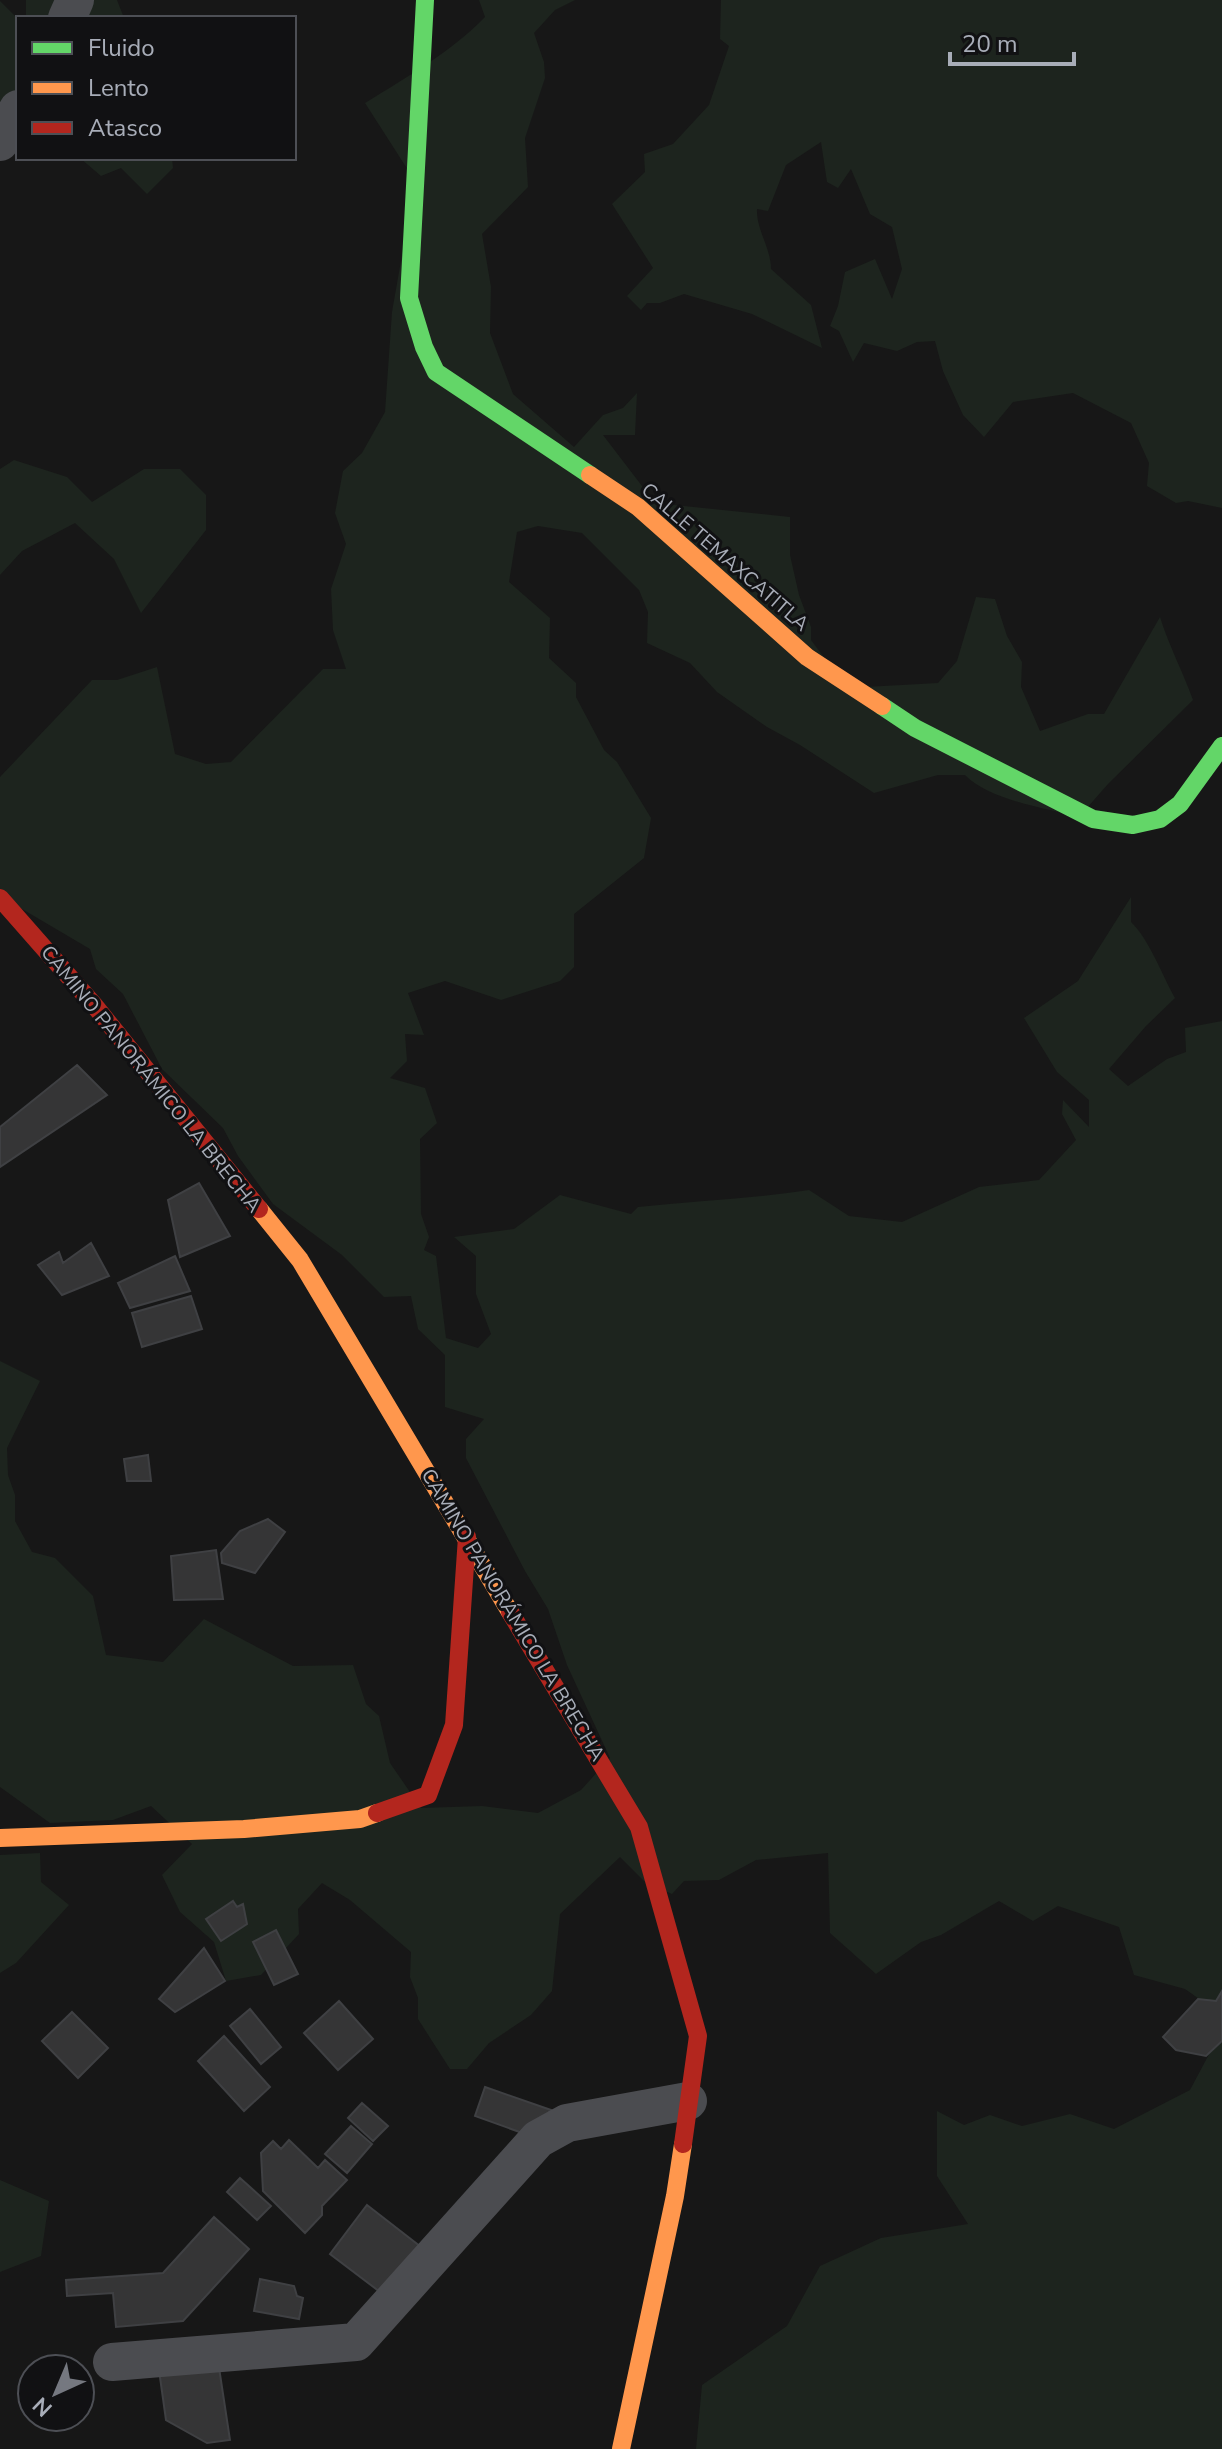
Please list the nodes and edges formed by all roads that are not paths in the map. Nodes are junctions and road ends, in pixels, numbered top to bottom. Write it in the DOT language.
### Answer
graph roads {
  1 [pos="425,0"];
  2 [pos="16,113"];
  3 [pos="0,142"];
  4 [pos="1222,746"];
  5 [pos="0,898"];
  6 [pos="467,1537"];
  7 [pos="0,1838"];
  8 [pos="688,2101"];
  9 [pos="112,2362"];
  10 [pos="621,2449"];
  1 -- 4 [label="street, CALLE TEMAXCATITLA"];
  2 -- 3 [label="street"];
  5 -- 6 [label="street, CAMINO PANORÁMICO LA BRECHA"];
  6 -- 7 [label="street"];
  6 -- 8 [label="street, CAMINO PANORÁMICO LA BRECHA"];
  8 -- 9 [label="street"];
  8 -- 10 [label="street, CAMINO PANORÁMICO LA BRECHA"];
}
